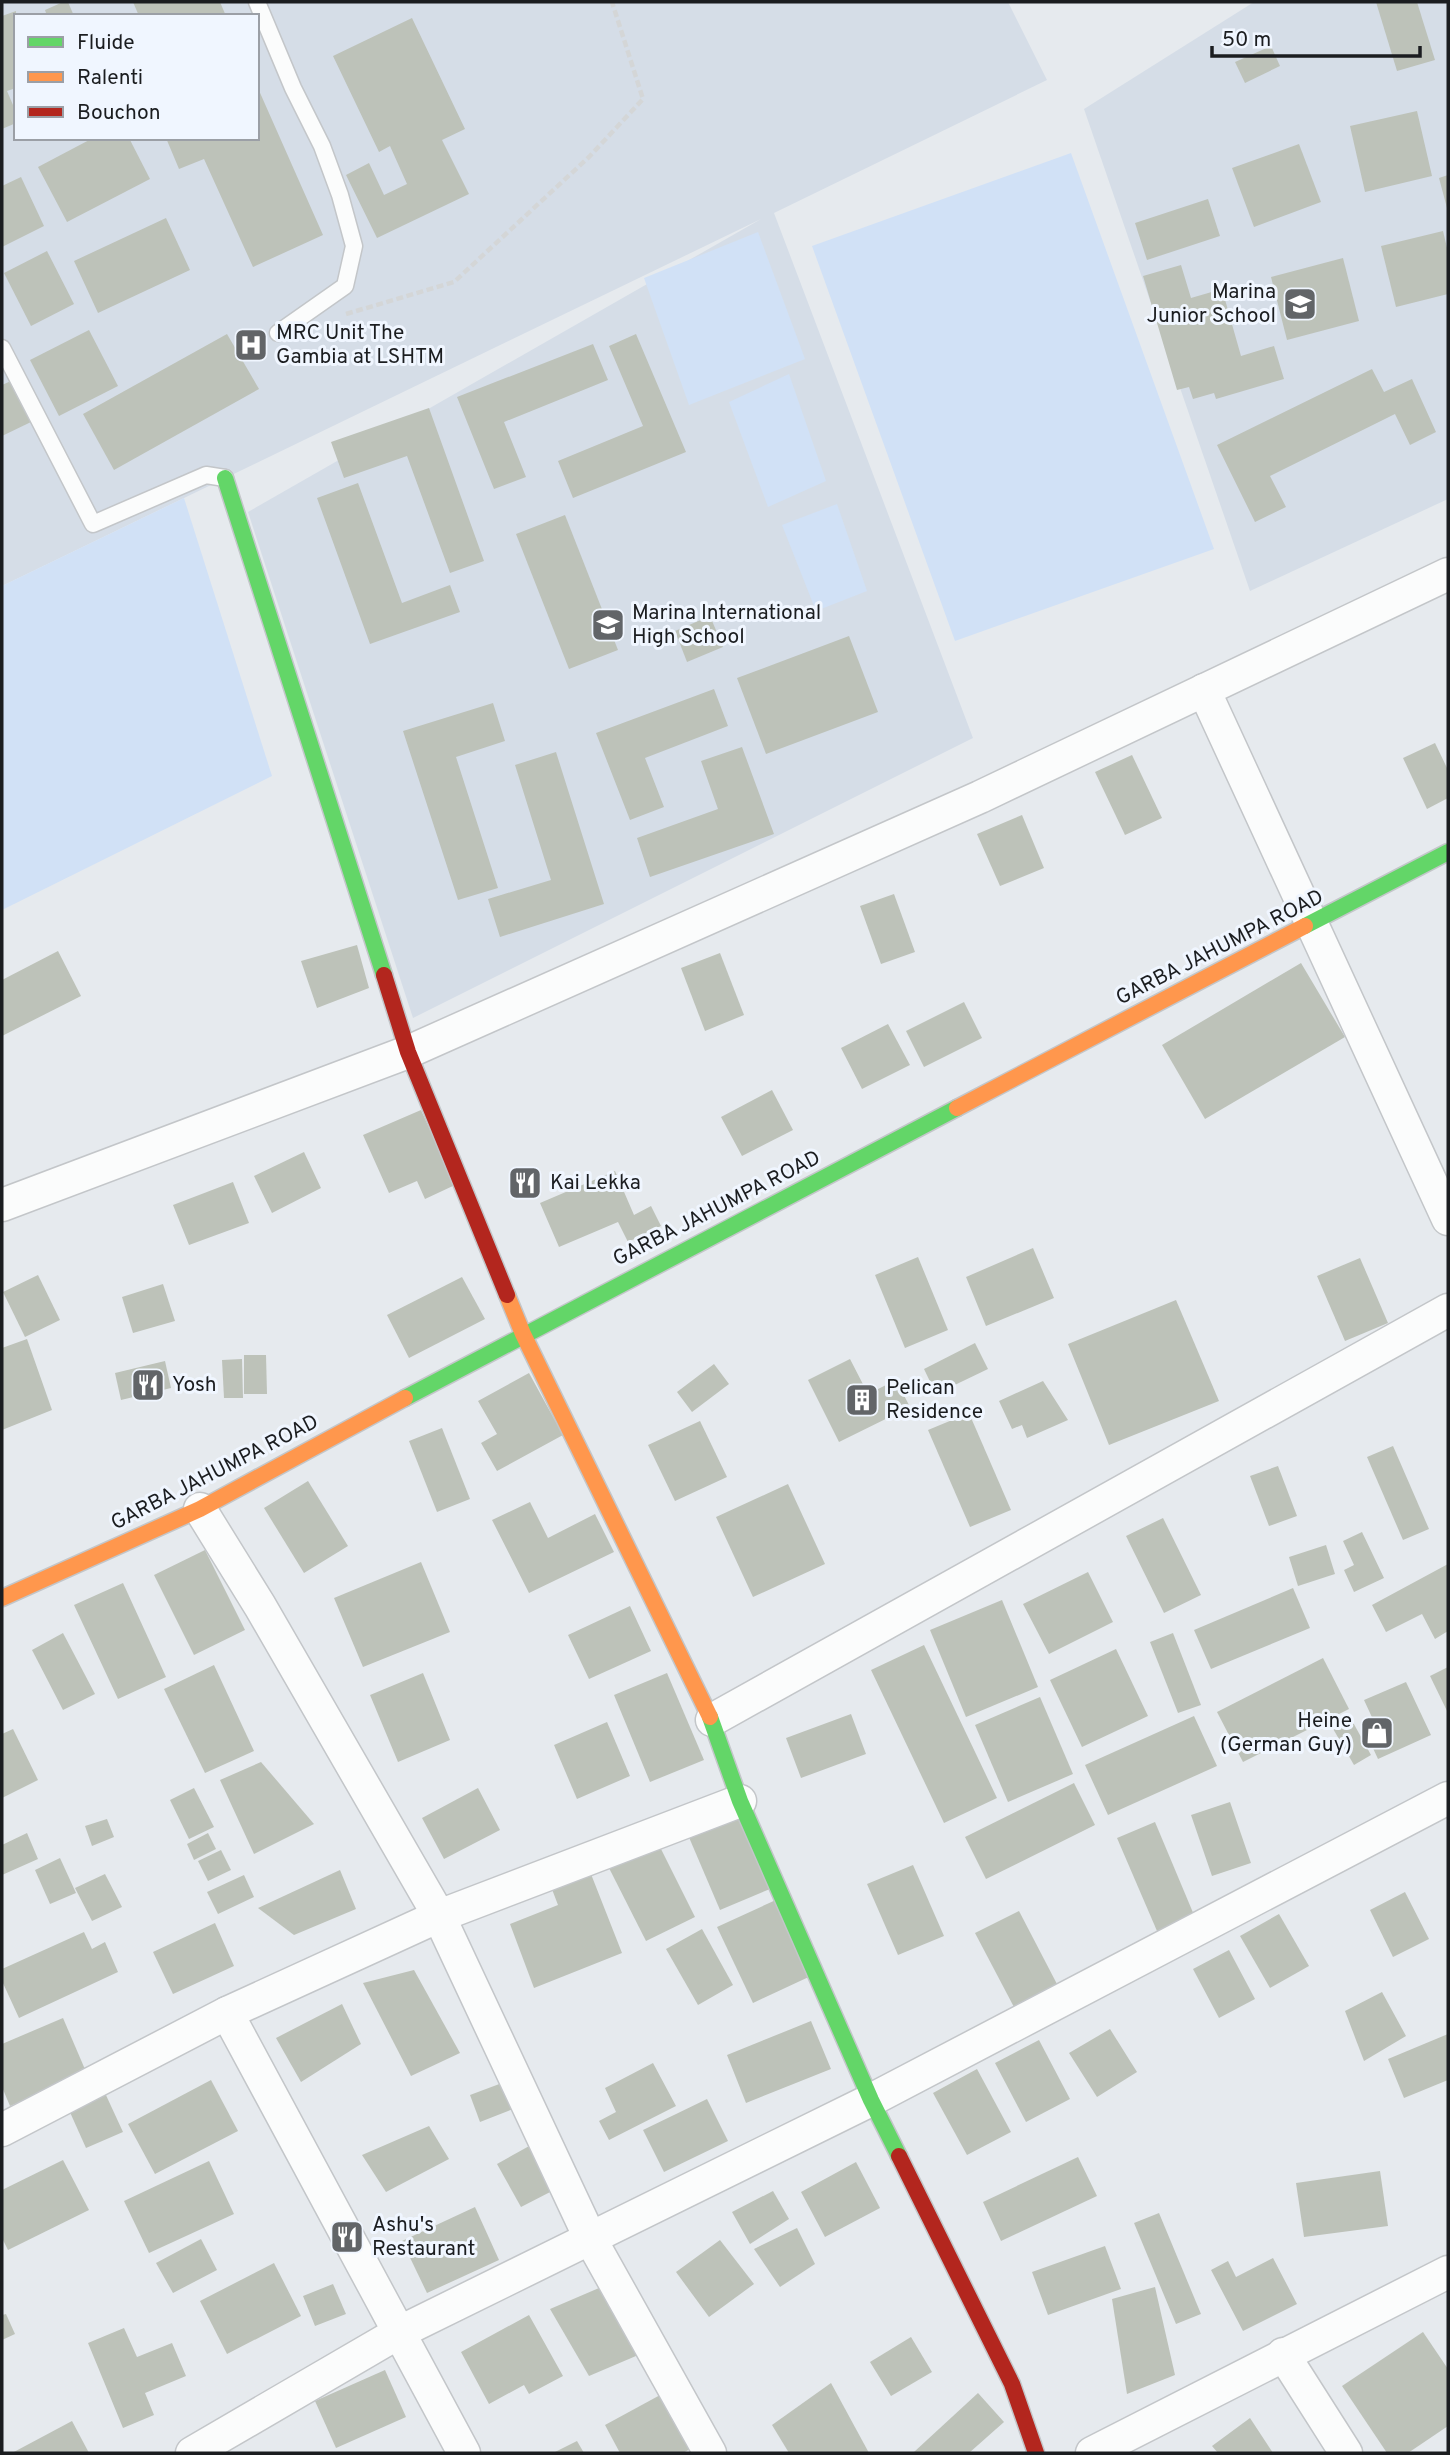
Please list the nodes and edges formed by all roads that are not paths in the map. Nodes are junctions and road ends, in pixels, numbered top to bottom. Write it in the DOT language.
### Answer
graph roads {
  1 [pos="257,2"];
  2 [pos="278,333"];
  3 [pos="2,348"];
  4 [pos="225,478"];
  5 [pos="1448,575"];
  6 [pos="1204,690"];
  7 [pos="1448,852"];
  8 [pos="1312,923"];
  9 [pos="408,1052"];
  10 [pos="2,1205"];
  11 [pos="1448,1219"];
  12 [pos="1448,1310"];
  13 [pos="523,1334"];
  14 [pos="200,1509"];
  15 [pos="2,1598"];
  16 [pos="712,1720"];
  17 [pos="1448,1798"];
  18 [pos="740,1801"];
  19 [pos="439,1916"];
  20 [pos="227,2013"];
  21 [pos="871,2100"];
  22 [pos="2,2130"];
  23 [pos="591,2240"];
  24 [pos="1448,2272"];
  25 [pos="398,2333"];
  26 [pos="1283,2354"];
  27 [pos="192,2453"];
  28 [pos="464,2453"];
  29 [pos="710,2453"];
  30 [pos="1036,2453"];
  31 [pos="1092,2453"];
  32 [pos="1346,2453"];
  1 -- 2 [label="lane"];
  3 -- 4 [label="lane"];
  4 -- 9 [label="street"];
  5 -- 6 [label="street"];
  6 -- 8 [label="street"];
  6 -- 9 [label="street"];
  7 -- 8 [label="street, GARBA JAHUMPA ROAD"];
  8 -- 11 [label="street"];
  8 -- 13 [label="street, GARBA JAHUMPA ROAD"];
  9 -- 10 [label="street"];
  9 -- 13 [label="street"];
  12 -- 16 [label="street"];
  13 -- 14 [label="street, GARBA JAHUMPA ROAD"];
  13 -- 16 [label="street"];
  14 -- 15 [label="street, GARBA JAHUMPA ROAD"];
  14 -- 19 [label="street"];
  16 -- 18 [label="street"];
  17 -- 21 [label="street"];
  18 -- 19 [label="street"];
  18 -- 21 [label="street"];
  19 -- 20 [label="street"];
  19 -- 23 [label="street"];
  20 -- 22 [label="street"];
  20 -- 25 [label="street"];
  21 -- 23 [label="street"];
  21 -- 30 [label="street"];
  23 -- 25 [label="street"];
  23 -- 29 [label="street"];
  24 -- 26 [label="street"];
  25 -- 27 [label="street"];
  25 -- 28 [label="street"];
  26 -- 31 [label="street"];
  26 -- 32 [label="street"];
}
